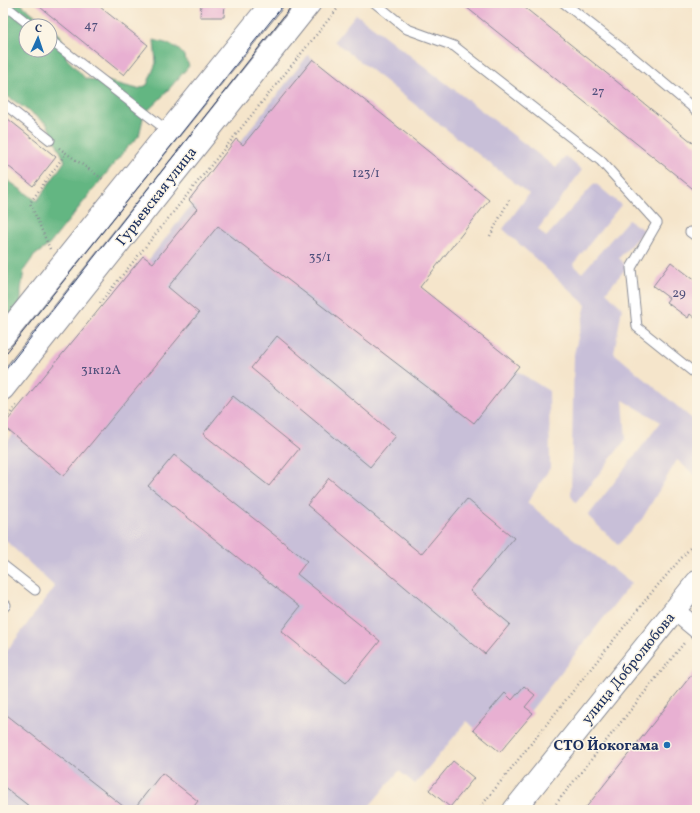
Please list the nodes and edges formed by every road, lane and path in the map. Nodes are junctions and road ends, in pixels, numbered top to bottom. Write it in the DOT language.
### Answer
graph roads {
  1 [pos="272,3"];
  2 [pos="310,3"];
  3 [pos="342,3"];
  4 [pos="375,3"];
  5 [pos="564,3"];
  6 [pos="3,4"];
  7 [pos="21,18"];
  8 [pos="58,46"];
  9 [pos="3,103"];
  10 [pos="697,111"];
  11 [pos="168,132"];
  12 [pos="50,140"];
  13 [pos="66,153"];
  14 [pos="104,180"];
  15 [pos="509,200"];
  16 [pos="490,236"];
  17 [pos="50,249"];
  18 [pos="98,305"];
  19 [pos="3,337"];
  20 [pos="697,375"];
  21 [pos="10,396"];
  22 [pos="3,422"];
  23 [pos="697,540"];
  24 [pos="3,565"];
  25 [pos="697,582"];
  26 [pos="35,590"];
  27 [pos="674,610"];
  28 [pos="697,628"];
  29 [pos="478,810"];
  30 [pos="514,810"];
  31 [pos="551,810"];
  1 -- 11 [label="street, Гурьевская улица"];
  2 -- 21 [label="street, Гурьевская улица"];
  3 -- 18 [label="path"];
  4 -- 20 [label="lane"];
  5 -- 10 [label="lane"];
  6 -- 7 [label="lane"];
  8 -- 11 [label="lane"];
  9 -- 12 [label="lane"];
  11 -- 19 [label="street, Гурьевская улица"];
  12 -- 13 [label="path"];
  13 -- 14 [label="path"];
  13 -- 17 [label="path"];
  15 -- 16 [label="path"];
  21 -- 22 [label="path"];
  23 -- 29 [label="path"];
  24 -- 26 [label="lane"];
  25 -- 27 [label="street, улица Добролюбова"];
  27 -- 28 [label="street"];
  27 -- 30 [label="street, улица Добролюбова"];
  28 -- 31 [label="path"];
}
